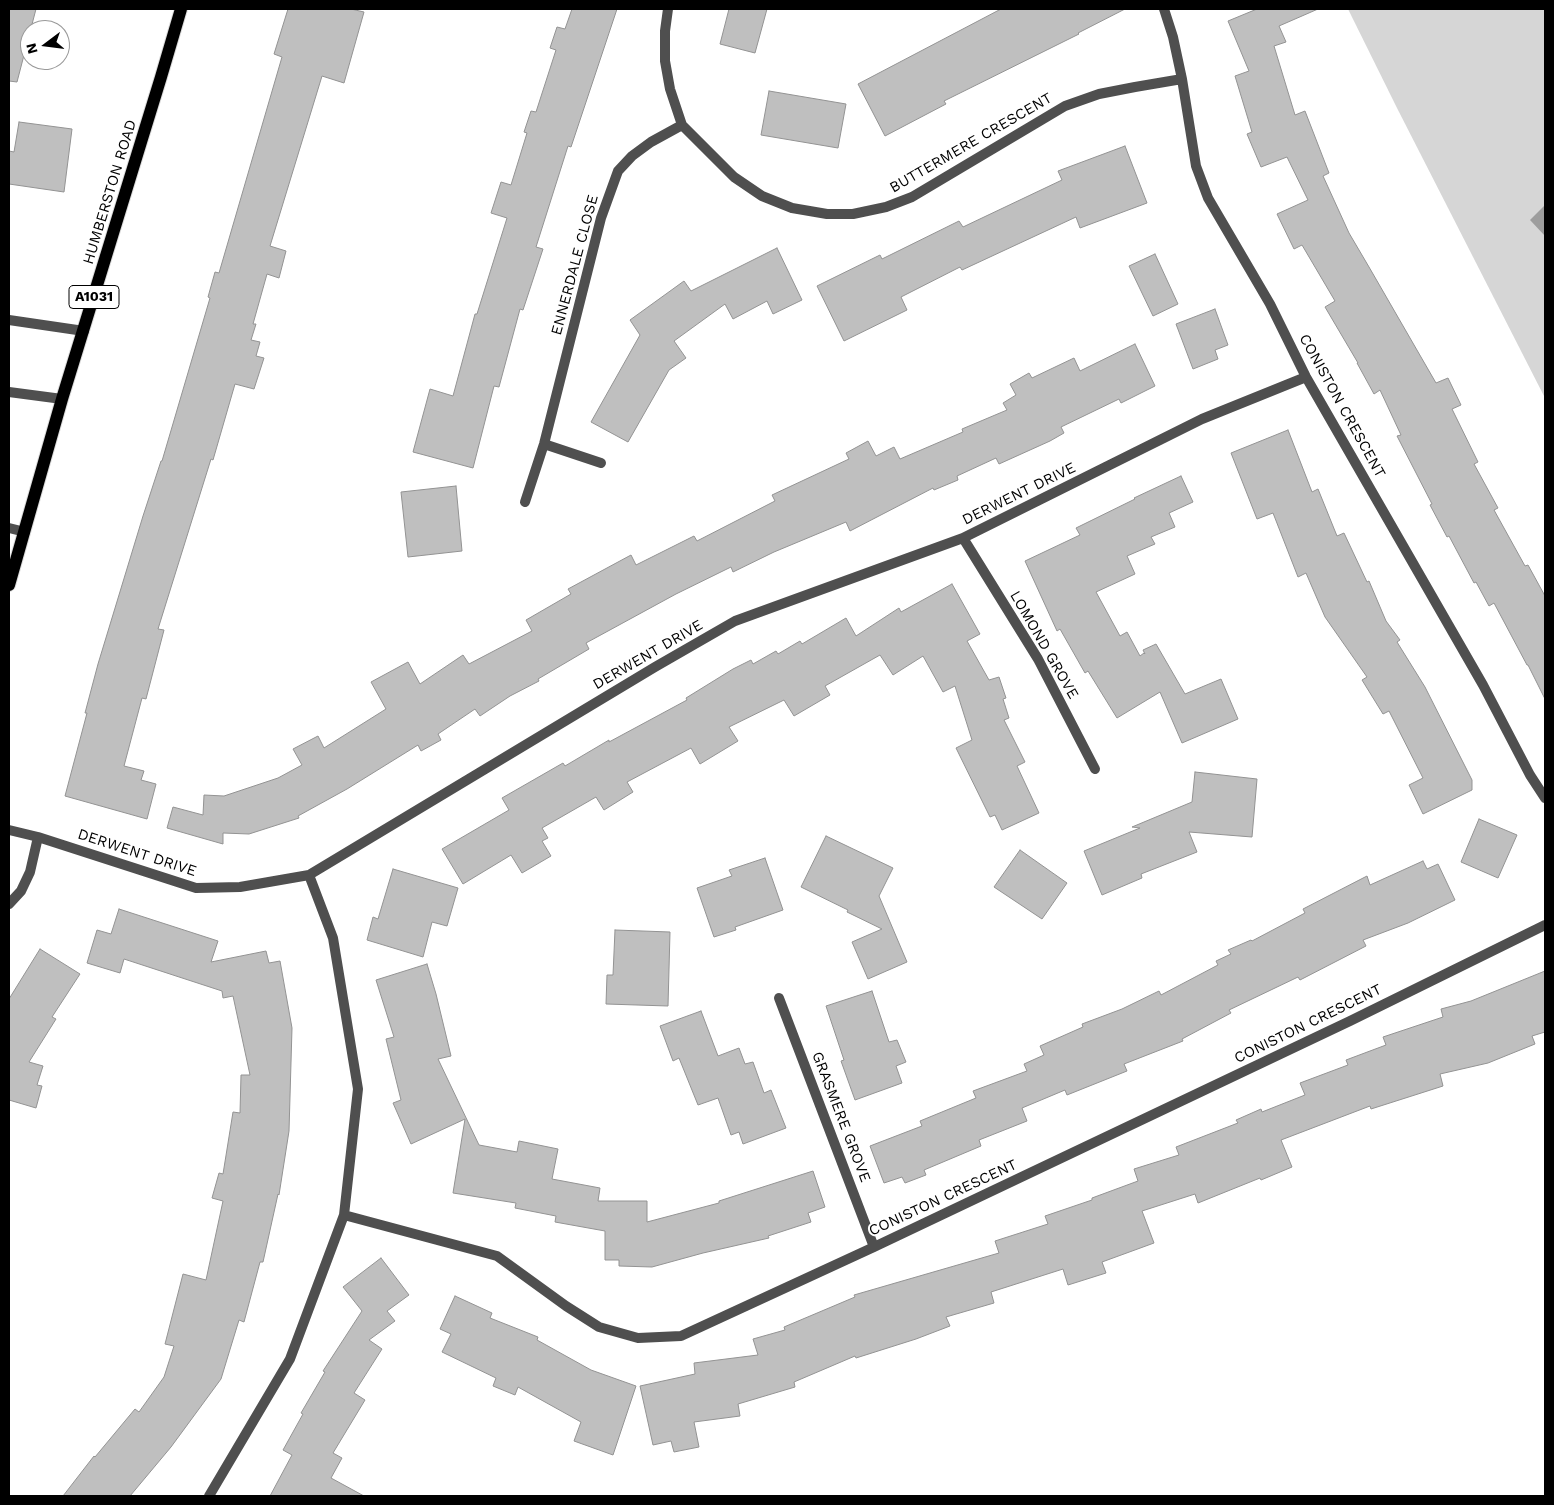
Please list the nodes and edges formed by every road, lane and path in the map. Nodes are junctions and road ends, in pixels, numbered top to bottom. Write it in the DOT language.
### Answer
graph roads {
  1 [pos="181,9"];
  2 [pos="668,9"];
  3 [pos="1164,9"];
  4 [pos="1182,79"];
  5 [pos="682,125"];
  6 [pos="9,320"];
  7 [pos="84,331"];
  8 [pos="1306,377"];
  9 [pos="9,392"];
  10 [pos="62,399"];
  11 [pos="544,444"];
  12 [pos="601,463"];
  13 [pos="525,502"];
  14 [pos="9,528"];
  15 [pos="25,532"];
  16 [pos="963,538"];
  17 [pos="9,585"];
  18 [pos="1095,769"];
  19 [pos="1545,798"];
  20 [pos="9,830"];
  21 [pos="38,837"];
  22 [pos="309,875"];
  23 [pos="9,904"];
  24 [pos="1545,925"];
  25 [pos="779,998"];
  26 [pos="344,1215"];
  27 [pos="874,1247"];
  28 [pos="209,1496"];
  1 -- 7 [label="main road, HUMBERSTON ROAD / A1031"];
  2 -- 5 [label="street, BUTTERMERE CRESCENT"];
  3 -- 4 [label="street, CONISTON CRESCENT"];
  4 -- 5 [label="street, BUTTERMERE CRESCENT"];
  4 -- 8 [label="street, CONISTON CRESCENT"];
  5 -- 11 [label="street, ENNERDALE CLOSE"];
  6 -- 7 [label="street"];
  7 -- 10 [label="main road, HUMBERSTON ROAD / A1031"];
  8 -- 16 [label="street, DERWENT DRIVE"];
  8 -- 19 [label="street, CONISTON CRESCENT"];
  9 -- 10 [label="street"];
  10 -- 15 [label="main road, HUMBERSTON ROAD / A1031"];
  11 -- 12 [label="street"];
  11 -- 13 [label="street, ENNERDALE CLOSE"];
  14 -- 15 [label="street"];
  15 -- 17 [label="main road, HUMBERSTON ROAD / A1031"];
  16 -- 18 [label="street, LOMOND GROVE"];
  16 -- 22 [label="street, DERWENT DRIVE"];
  20 -- 21 [label="street, DERWENT DRIVE"];
  21 -- 22 [label="street, DERWENT DRIVE"];
  21 -- 23 [label="street"];
  22 -- 26 [label="street"];
  24 -- 27 [label="street, CONISTON CRESCENT"];
  25 -- 27 [label="street, GRASMERE GROVE"];
  26 -- 27 [label="street, CONISTON CRESCENT"];
  26 -- 28 [label="street"];
}
